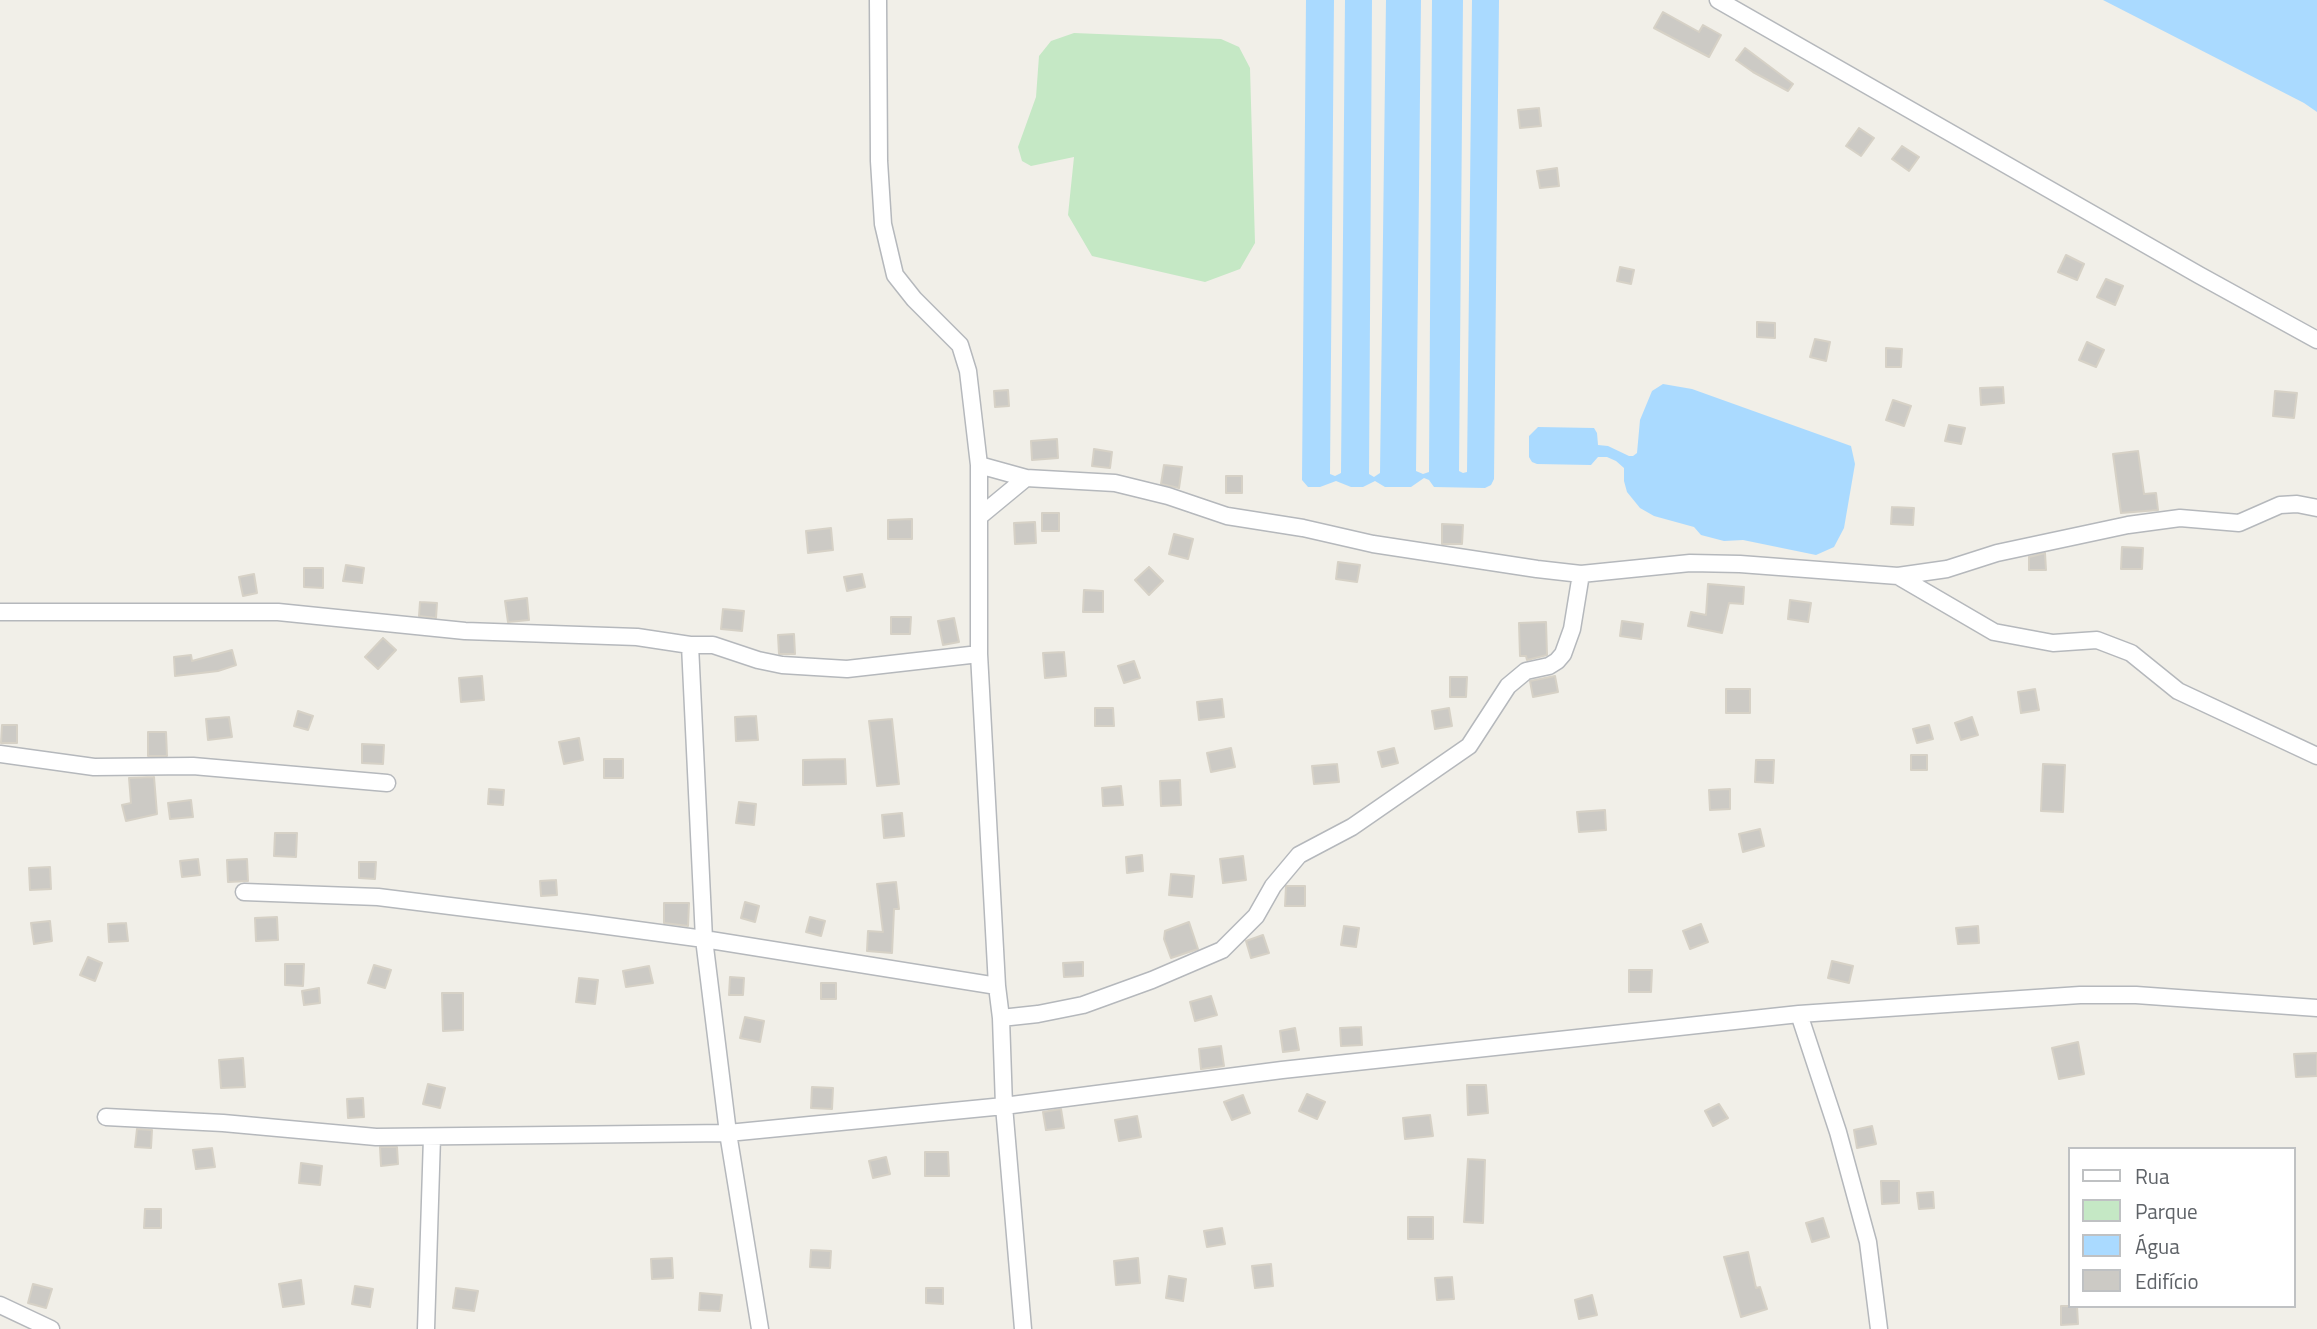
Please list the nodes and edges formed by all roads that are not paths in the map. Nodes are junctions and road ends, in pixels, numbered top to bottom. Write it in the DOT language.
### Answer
graph roads {
  1 [pos="878,0"];
  2 [pos="1718,0"];
  3 [pos="2317,340"];
  4 [pos="979,465"];
  5 [pos="1026,478"];
  6 [pos="2317,508"];
  7 [pos="980,516"];
  8 [pos="1581,574"];
  9 [pos="1898,576"];
  10 [pos="0,612"];
  11 [pos="690,645"];
  12 [pos="979,654"];
  13 [pos="0,754"];
  14 [pos="2317,757"];
  15 [pos="387,783"];
  16 [pos="244,892"];
  17 [pos="704,939"];
  18 [pos="997,986"];
  19 [pos="2317,1008"];
  20 [pos="1799,1014"];
  21 [pos="1002,1018"];
  22 [pos="1004,1105"];
  23 [pos="106,1117"];
  24 [pos="728,1133"];
  25 [pos="432,1137"];
  26 [pos="0,1305"];
  27 [pos="51,1329"];
  28 [pos="426,1329"];
  29 [pos="760,1329"];
  30 [pos="1023,1329"];
  31 [pos="1880,1329"];
  1 -- 4 [label="street"];
  2 -- 3 [label="street"];
  4 -- 5 [label="street"];
  4 -- 7 [label="street"];
  5 -- 7 [label="street"];
  5 -- 8 [label="street"];
  6 -- 9 [label="street"];
  7 -- 12 [label="street"];
  8 -- 9 [label="street"];
  8 -- 21 [label="street"];
  9 -- 14 [label="street"];
  10 -- 11 [label="street"];
  11 -- 12 [label="street"];
  11 -- 17 [label="street"];
  12 -- 18 [label="street"];
  13 -- 15 [label="street"];
  16 -- 17 [label="street"];
  17 -- 18 [label="street"];
  17 -- 24 [label="street"];
  18 -- 21 [label="street"];
  19 -- 20 [label="street"];
  20 -- 22 [label="street"];
  20 -- 31 [label="street"];
  21 -- 22 [label="street"];
  22 -- 24 [label="street"];
  22 -- 30 [label="street"];
  23 -- 25 [label="street"];
  24 -- 25 [label="street"];
  24 -- 29 [label="street"];
  25 -- 28 [label="street"];
  26 -- 27 [label="street"];
}
